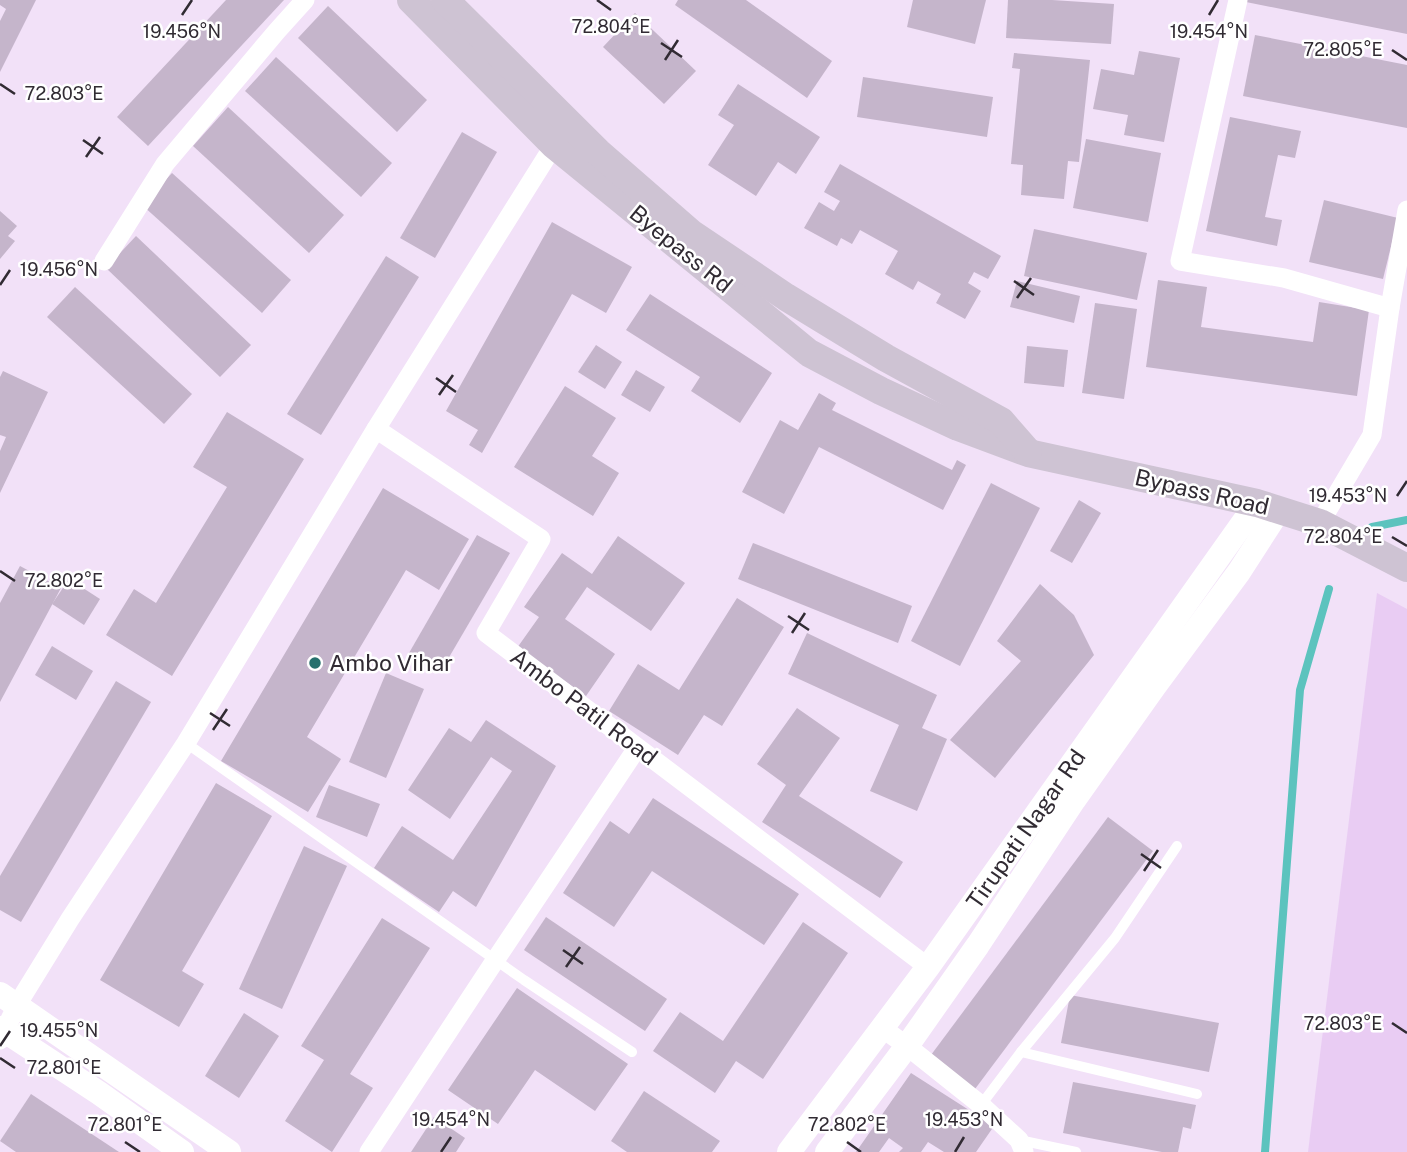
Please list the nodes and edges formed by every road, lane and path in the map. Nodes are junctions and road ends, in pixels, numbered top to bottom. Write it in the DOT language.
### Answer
graph roads {
  1 [pos="305,0"];
  2 [pos="411,0"];
  3 [pos="444,0"];
  4 [pos="1238,0"];
  5 [pos="564,137"];
  6 [pos="1407,210"];
  7 [pos="104,261"];
  8 [pos="1390,308"];
  9 [pos="376,429"];
  10 [pos="1028,453"];
  11 [pos="1268,506"];
  12 [pos="1320,523"];
  13 [pos="1407,568"];
  14 [pos="186,743"];
  15 [pos="637,748"];
  16 [pos="1177,846"];
  17 [pos="496,959"];
  18 [pos="928,967"];
  19 [pos="8,1000"];
  20 [pos="881,1028"];
  21 [pos="2,1033"];
  22 [pos="907,1046"];
  23 [pos="632,1052"];
  24 [pos="1021,1052"];
  25 [pos="1197,1094"];
  26 [pos="981,1105"];
  27 [pos="1021,1146"];
  28 [pos="182,1152"];
  29 [pos="229,1152"];
  30 [pos="369,1152"];
  31 [pos="789,1152"];
  32 [pos="827,1152"];
  33 [pos="1076,1152"];
  1 -- 7 [label="street"];
  2 -- 5 [label="main road"];
  3 -- 5 [label="main road"];
  4 -- 8 [label="street"];
  5 -- 9 [label="street"];
  5 -- 10 [label="main road"];
  5 -- 10 [label="main road, Byepass Rd"];
  6 -- 8 [label="street"];
  8 -- 12 [label="street"];
  9 -- 14 [label="street"];
  9 -- 15 [label="street, Ambo Patil Road"];
  10 -- 11 [label="main road, Bypass Road"];
  11 -- 12 [label="main road, Bypass Road"];
  11 -- 18 [label="street, Tirupati Nagar Rd"];
  11 -- 22 [label="street"];
  12 -- 13 [label="main road, Bypass Road"];
  14 -- 17 [label="lane"];
  14 -- 19 [label="street"];
  15 -- 17 [label="street"];
  15 -- 18 [label="street, Ambo Patil Road"];
  16 -- 24 [label="lane"];
  17 -- 23 [label="lane"];
  17 -- 30 [label="street"];
  18 -- 20 [label="street, Tirupati Nagar Rd"];
  19 -- 21 [label="street"];
  19 -- 29 [label="street"];
  20 -- 22 [label="street"];
  20 -- 31 [label="street, Tirupati Nagar Rd"];
  21 -- 28 [label="street"];
  22 -- 26 [label="street"];
  22 -- 32 [label="street"];
  24 -- 25 [label="lane"];
  24 -- 26 [label="lane"];
  26 -- 27 [label="street"];
  27 -- 33 [label="lane"];
}
